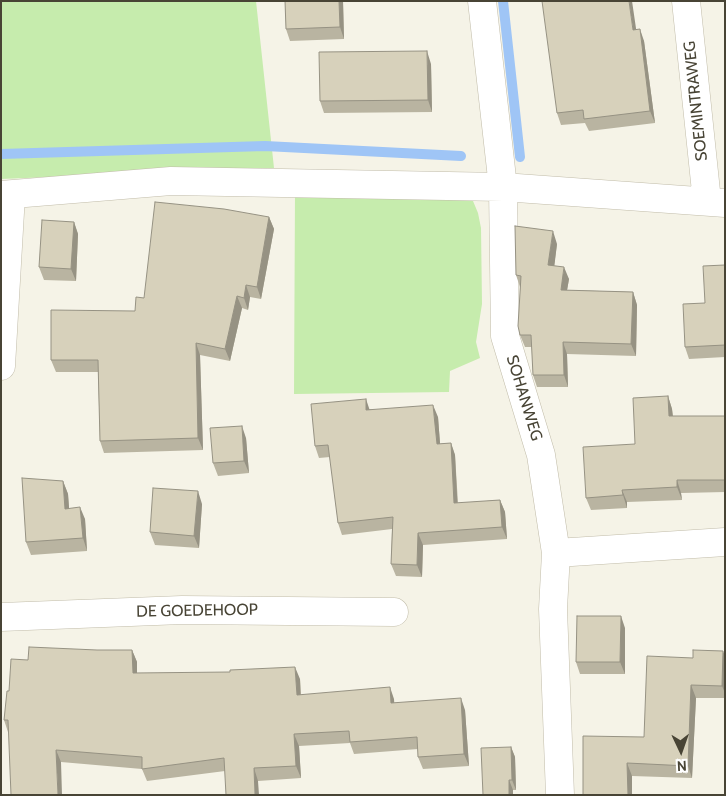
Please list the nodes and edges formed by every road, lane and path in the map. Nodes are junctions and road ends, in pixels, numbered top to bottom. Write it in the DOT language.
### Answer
graph roads {
  1 [pos="482,1"];
  2 [pos="686,1"];
  3 [pos="503,187"];
  4 [pos="6,195"];
  5 [pos="716,202"];
  6 [pos="1,366"];
  7 [pos="725,542"];
  8 [pos="556,553"];
  9 [pos="394,612"];
  10 [pos="1,617"];
  11 [pos="560,795"];
  1 -- 3 [label="street, SOHANWEG"];
  2 -- 5 [label="street, SOEMINTRAWEG"];
  3 -- 4 [label="street"];
  3 -- 5 [label="street"];
  3 -- 8 [label="street, SOHANWEG"];
  4 -- 6 [label="street"];
  7 -- 8 [label="street"];
  8 -- 11 [label="street, SOHANWEG"];
  9 -- 10 [label="street, DE GOEDEHOOP"];
}
